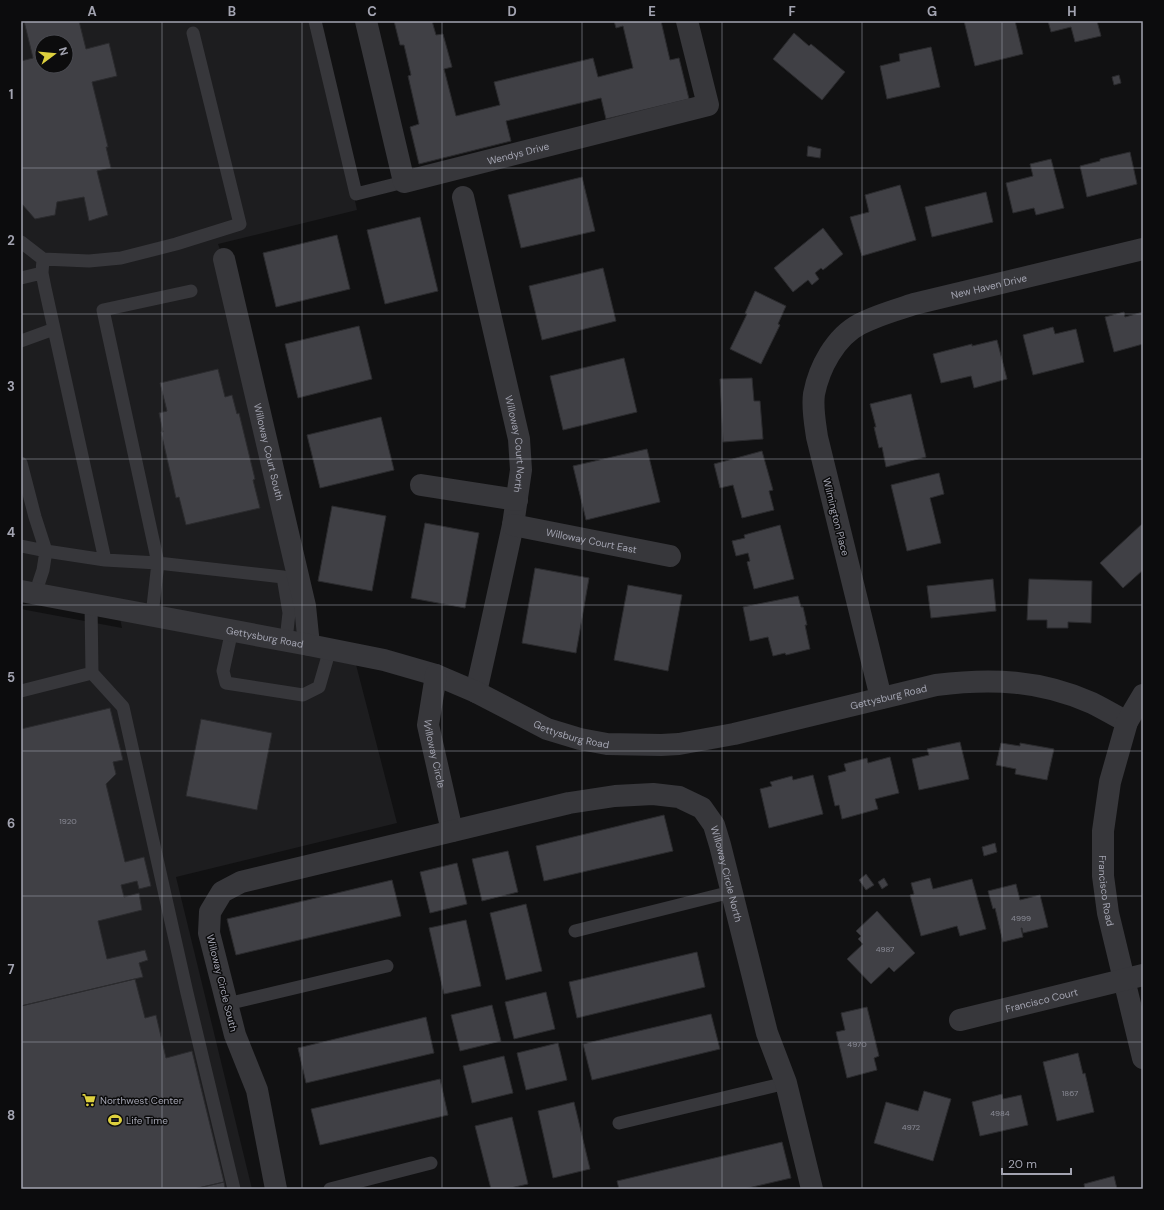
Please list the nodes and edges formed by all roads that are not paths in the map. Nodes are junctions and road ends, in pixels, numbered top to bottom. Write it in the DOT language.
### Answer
graph roads {
  1 [pos="315,21"];
  2 [pos="366,21"];
  3 [pos="687,21"];
  4 [pos="193,33"];
  5 [pos="404,182"];
  6 [pos="463,197"];
  7 [pos="21,242"];
  8 [pos="1143,249"];
  9 [pos="224,259"];
  10 [pos="43,260"];
  11 [pos="42,273"];
  12 [pos="21,278"];
  13 [pos="191,291"];
  14 [pos="54,329"];
  15 [pos="841,339"];
  16 [pos="21,341"];
  17 [pos="21,463"];
  18 [pos="421,485"];
  19 [pos="517,500"];
  20 [pos="513,525"];
  21 [pos="21,546"];
  22 [pos="46,551"];
  23 [pos="670,556"];
  24 [pos="106,560"];
  25 [pos="158,563"];
  26 [pos="28,592"];
  27 [pos="90,604"];
  28 [pos="152,615"];
  29 [pos="232,630"];
  30 [pos="286,640"];
  31 [pos="309,645"];
  32 [pos="330,649"];
  33 [pos="92,673"];
  34 [pos="436,675"];
  35 [pos="21,691"];
  36 [pos="476,692"];
  37 [pos="1143,695"];
  38 [pos="881,698"];
  39 [pos="1127,722"];
  40 [pos="452,831"];
  41 [pos="732,892"];
  42 [pos="575,931"];
  43 [pos="387,966"];
  44 [pos="1133,978"];
  45 [pos="227,1004"];
  46 [pos="960,1020"];
  47 [pos="1143,1058"];
  48 [pos="786,1083"];
  49 [pos="619,1123"];
  50 [pos="431,1164"];
  51 [pos="234,1189"];
  52 [pos="276,1189"];
  53 [pos="330,1189"];
  54 [pos="812,1189"];
  1 -- 5 [label="lane"];
  2 -- 5 [label="street"];
  3 -- 5 [label="street, Wendys Drive"];
  4 -- 10 [label="lane"];
  6 -- 19 [label="street, Willoway Court North"];
  7 -- 10 [label="lane"];
  8 -- 15 [label="street, New Haven Drive"];
  9 -- 31 [label="street, Willoway Court South"];
  10 -- 11 [label="lane"];
  11 -- 12 [label="lane"];
  11 -- 14 [label="lane"];
  13 -- 25 [label="lane"];
  14 -- 16 [label="lane"];
  14 -- 24 [label="lane"];
  15 -- 38 [label="street, Wilmington Place"];
  17 -- 22 [label="lane"];
  18 -- 19 [label="street"];
  19 -- 20 [label="street, Willoway Court North"];
  20 -- 23 [label="street, Willoway Court East"];
  20 -- 36 [label="street, Willoway Court North"];
  21 -- 22 [label="lane"];
  22 -- 24 [label="lane"];
  22 -- 26 [label="lane"];
  24 -- 25 [label="lane"];
  25 -- 28 [label="lane"];
  25 -- 30 [label="lane"];
  26 -- 27 [label="street, Gettysburg Road"];
  27 -- 28 [label="street, Gettysburg Road"];
  27 -- 33 [label="lane"];
  28 -- 29 [label="street, Gettysburg Road"];
  29 -- 30 [label="street, Gettysburg Road"];
  29 -- 32 [label="lane"];
  30 -- 31 [label="street, Gettysburg Road"];
  31 -- 32 [label="street, Gettysburg Road"];
  32 -- 34 [label="street, Gettysburg Road"];
  33 -- 35 [label="lane"];
  33 -- 51 [label="lane"];
  34 -- 36 [label="street, Gettysburg Road"];
  34 -- 40 [label="street, Willoway Circle"];
  36 -- 38 [label="street, Gettysburg Road"];
  37 -- 39 [label="street, Francisco Road"];
  38 -- 39 [label="street, Gettysburg Road"];
  39 -- 44 [label="street, Francisco Road"];
  40 -- 41 [label="street, Willoway Circle North"];
  40 -- 45 [label="street, Willoway Circle South"];
  41 -- 42 [label="lane"];
  41 -- 48 [label="street, Willoway Circle North"];
  43 -- 45 [label="lane"];
  44 -- 46 [label="street, Francisco Court"];
  44 -- 47 [label="street, Francisco Road"];
  45 -- 52 [label="street, Willoway Circle South"];
  48 -- 49 [label="lane"];
  48 -- 54 [label="street, Willoway Circle North"];
  50 -- 53 [label="lane"];
}
